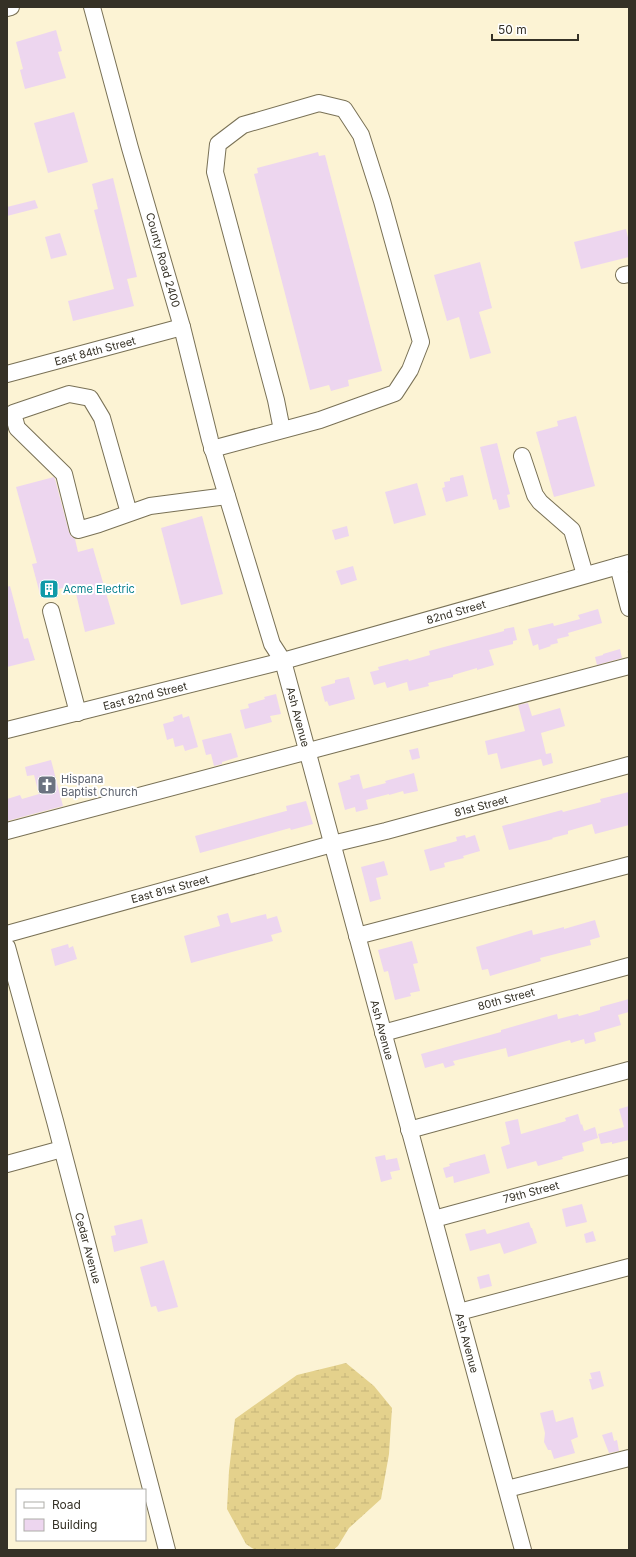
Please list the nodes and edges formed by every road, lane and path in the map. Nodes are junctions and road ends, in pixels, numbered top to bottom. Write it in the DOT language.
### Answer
graph roads {
  1 [pos="11,7"];
  2 [pos="92,7"];
  3 [pos="7,8"];
  4 [pos="182,327"];
  5 [pos="7,374"];
  6 [pos="282,430"];
  7 [pos="212,449"];
  8 [pos="522,456"];
  9 [pos="227,496"];
  10 [pos="129,514"];
  11 [pos="233,514"];
  12 [pos="623,564"];
  13 [pos="585,575"];
  14 [pos="629,608"];
  15 [pos="51,611"];
  16 [pos="282,662"];
  17 [pos="629,666"];
  18 [pos="78,713"];
  19 [pos="7,730"];
  20 [pos="307,752"];
  21 [pos="629,765"];
  22 [pos="7,831"];
  23 [pos="332,844"];
  24 [pos="629,865"];
  25 [pos="7,934"];
  26 [pos="357,936"];
  27 [pos="7,947"];
  28 [pos="629,966"];
  29 [pos="383,1033"];
  30 [pos="629,1070"];
  31 [pos="409,1130"];
  32 [pos="62,1149"];
  33 [pos="7,1164"];
  34 [pos="629,1166"];
  35 [pos="434,1219"];
  36 [pos="629,1267"];
  37 [pos="459,1312"];
  38 [pos="629,1458"];
  39 [pos="507,1489"];
  40 [pos="167,1550"];
  41 [pos="524,1550"];
  1 -- 3 [label="street"];
  2 -- 4 [label="street, County Road 2400"];
  4 -- 5 [label="street, East 84th Street"];
  4 -- 7 [label="street, County Road 2400"];
  6 -- 6 [label="street"];
  6 -- 7 [label="street"];
  7 -- 9 [label="street, County Road 2400"];
  8 -- 13 [label="street"];
  9 -- 10 [label="street"];
  9 -- 11 [label="street, County Road 2400"];
  10 -- 10 [label="street"];
  11 -- 16 [label="street, Ash Avenue"];
  12 -- 13 [label="street, 82nd Street"];
  12 -- 14 [label="street"];
  13 -- 16 [label="street, 82nd Street"];
  15 -- 18 [label="street"];
  16 -- 18 [label="street, East 82nd Street"];
  16 -- 20 [label="street, Ash Avenue"];
  17 -- 20 [label="street"];
  18 -- 19 [label="street, East 82nd Street"];
  20 -- 22 [label="street"];
  20 -- 23 [label="street, Ash Avenue"];
  21 -- 23 [label="street, 81st Street"];
  23 -- 25 [label="street, East 81st Street"];
  23 -- 26 [label="street, Ash Avenue"];
  24 -- 26 [label="street"];
  26 -- 29 [label="street, Ash Avenue"];
  27 -- 32 [label="street, Cedar Avenue"];
  28 -- 29 [label="street, 80th Street"];
  29 -- 31 [label="street, Ash Avenue"];
  30 -- 31 [label="street"];
  31 -- 35 [label="street, Ash Avenue"];
  32 -- 33 [label="street"];
  32 -- 40 [label="street, Cedar Avenue"];
  34 -- 35 [label="street, 79th Street"];
  35 -- 37 [label="street, Ash Avenue"];
  36 -- 37 [label="street"];
  37 -- 39 [label="street, Ash Avenue"];
  38 -- 39 [label="street"];
  39 -- 41 [label="street, Ash Avenue"];
}
